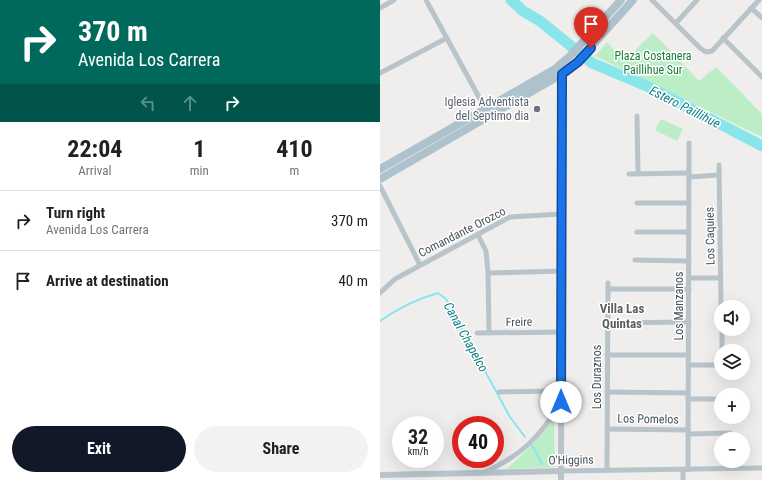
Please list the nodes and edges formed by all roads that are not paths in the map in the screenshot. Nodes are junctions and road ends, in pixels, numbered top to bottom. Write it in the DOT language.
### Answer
graph roads {
  1 [pos="394,0"];
  2 [pos="426,0"];
  3 [pos="621,0"];
  4 [pos="633,0"];
  5 [pos="652,0"];
  6 [pos="697,0"];
  7 [pos="759,0"];
  8 [pos="380,8"];
  9 [pos="752,8"];
  10 [pos="762,18"];
  11 [pos="676,23"];
  12 [pos="447,38"];
  13 [pos="723,38"];
  14 [pos="562,64"];
  15 [pos="380,73"];
  16 [pos="562,74"];
  17 [pos="762,77"];
  18 [pos="488,112"];
  19 [pos="637,116"];
  20 [pos="689,143"];
  21 [pos="719,165"];
  22 [pos="380,169"];
  23 [pos="629,174"];
  24 [pos="638,174"];
  25 [pos="689,175"];
  26 [pos="719,175"];
  27 [pos="380,179"];
  28 [pos="380,186"];
  29 [pos="637,203"];
  30 [pos="689,203"];
  31 [pos="561,214"];
  32 [pos="637,232"];
  33 [pos="689,232"];
  34 [pos="478,235"];
  35 [pos="635,260"];
  36 [pos="689,261"];
  37 [pos="420,265"];
  38 [pos="561,271"];
  39 [pos="488,273"];
  40 [pos="689,278"];
  41 [pos="720,278"];
  42 [pos="689,289"];
  43 [pos="380,293"];
  44 [pos="721,300"];
  45 [pos="688,322"];
  46 [pos="608,323"];
  47 [pos="561,332"];
  48 [pos="477,333"];
  49 [pos="489,333"];
  50 [pos="607,355"];
  51 [pos="688,355"];
  52 [pos="688,365"];
  53 [pos="714,366"];
  54 [pos="561,391"];
  55 [pos="499,392"];
  56 [pos="607,392"];
  57 [pos="688,396"];
  58 [pos="714,398"];
  59 [pos="561,402"];
  60 [pos="607,429"];
  61 [pos="688,432"];
  62 [pos="714,433"];
  63 [pos="762,468"];
  64 [pos="607,470"];
  65 [pos="686,470"];
  66 [pos="561,471"];
  67 [pos="482,473"];
  68 [pos="380,476"];
  69 [pos="433,477"];
  70 [pos="561,480"];
  71 [pos="683,480"];
  1 -- 8 [label="street"];
  2 -- 12 [label="street"];
  3 -- 14 [label="main road"];
  4 -- 16 [label="main road"];
  5 -- 11 [label="street"];
  6 -- 11 [label="street"];
  7 -- 9 [label="street"];
  9 -- 10 [label="street"];
  9 -- 13 [label="street"];
  11 -- 13 [label="street"];
  12 -- 15 [label="street"];
  12 -- 18 [label="street"];
  13 -- 17 [label="street"];
  14 -- 16 [label="street"];
  14 -- 18 [label="main road"];
  16 -- 18 [label="main road"];
  16 -- 31 [label="street"];
  18 -- 22 [label="main road"];
  18 -- 27 [label="main road"];
  19 -- 24 [label="street"];
  20 -- 25 [label="street, Los Manzanos"];
  21 -- 26 [label="street, Los Caquies"];
  23 -- 24 [label="street"];
  24 -- 25 [label="street"];
  25 -- 26 [label="street"];
  25 -- 30 [label="street, Los Manzanos"];
  26 -- 41 [label="street, Los Caquies"];
  28 -- 37 [label="street"];
  29 -- 30 [label="street"];
  30 -- 33 [label="street, Los Manzanos"];
  31 -- 34 [label="street, Comandante Orozco"];
  31 -- 38 [label="street"];
  32 -- 33 [label="street"];
  33 -- 36 [label="street, Los Manzanos"];
  34 -- 37 [label="street, Comandante Orozco"];
  34 -- 39 [label="street"];
  35 -- 36 [label="street"];
  36 -- 40 [label="street, Los Manzanos"];
  37 -- 43 [label="street, Comandante Orozco"];
  38 -- 39 [label="street"];
  38 -- 47 [label="street"];
  39 -- 49 [label="street"];
  40 -- 41 [label="street"];
  40 -- 42 [label="street, Los Manzanos"];
  41 -- 44 [label="street, Los Caquies"];
  42 -- 45 [label="street, Los Manzanos"];
  42 -- 46 [label="street, Los Duraznos"];
  45 -- 46 [label="street"];
  45 -- 51 [label="street, Los Manzanos"];
  46 -- 50 [label="street, Los Duraznos"];
  47 -- 49 [label="street, Freire"];
  47 -- 54 [label="street"];
  48 -- 49 [label="street, Freire"];
  50 -- 51 [label="street"];
  50 -- 56 [label="street, Los Duraznos"];
  51 -- 52 [label="street, Los Manzanos"];
  52 -- 53 [label="street"];
  52 -- 57 [label="street, Los Manzanos"];
  54 -- 55 [label="street"];
  54 -- 59 [label="street"];
  56 -- 57 [label="street"];
  56 -- 60 [label="street, Los Duraznos"];
  57 -- 58 [label="street"];
  57 -- 61 [label="street, Los Manzanos"];
  59 -- 66 [label="street"];
  59 -- 67 [label="street"];
  60 -- 61 [label="street, Los Pomelos"];
  60 -- 64 [label="street, Los Duraznos"];
  61 -- 62 [label="street, Los Pomelos"];
  61 -- 65 [label="street, Los Manzanos"];
  63 -- 65 [label="street, O'Higgins"];
  64 -- 65 [label="street, O'Higgins"];
  64 -- 66 [label="street, O'Higgins"];
  65 -- 71 [label="street, Los Manzanos"];
  66 -- 67 [label="street, O'Higgins"];
  66 -- 70 [label="street"];
  67 -- 69 [label="street, O'Higgins"];
  68 -- 69 [label="street, O'Higgins"];
}
